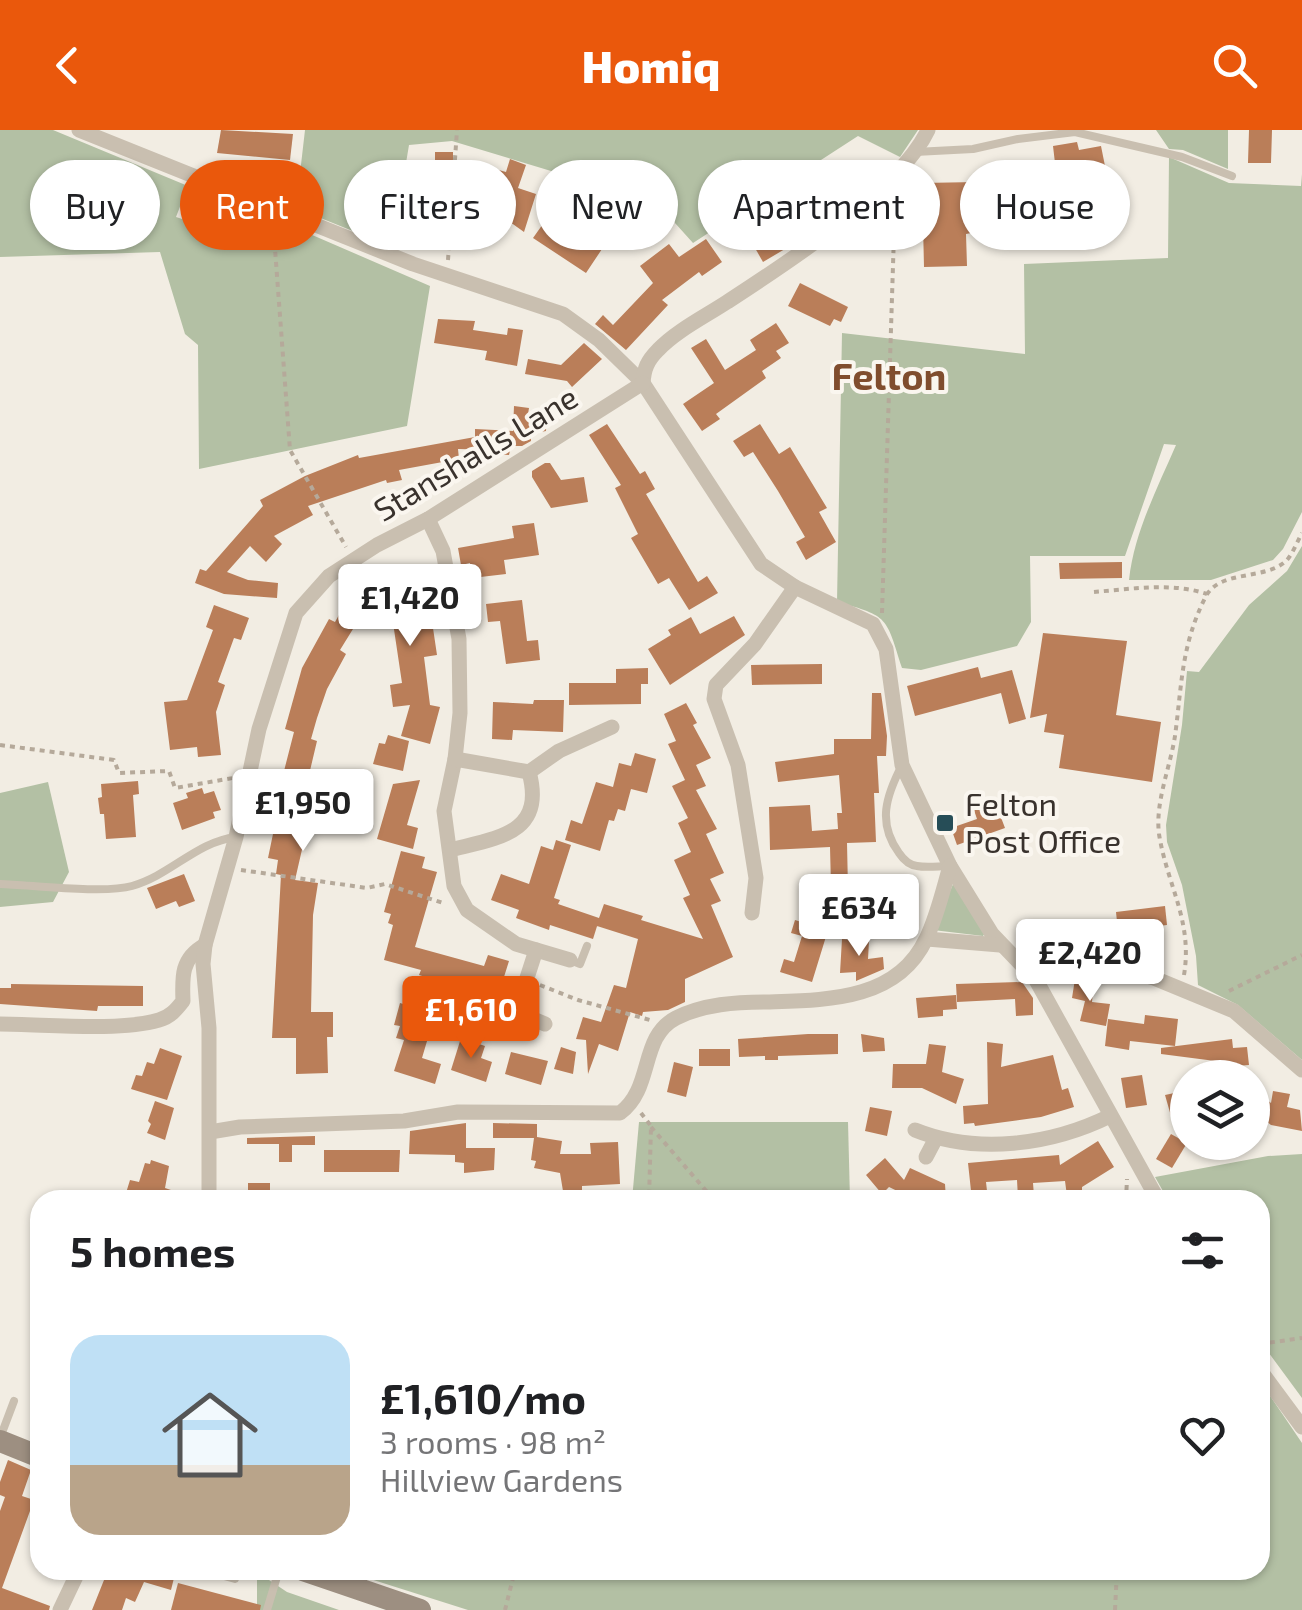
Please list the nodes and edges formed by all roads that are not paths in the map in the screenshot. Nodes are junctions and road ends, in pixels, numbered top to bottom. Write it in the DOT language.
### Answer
graph roads {
  1 [pos="79,130"];
  2 [pos="928,130"];
  3 [pos="914,152"];
  4 [pos="1232,176"];
  5 [pos="643,384"];
  6 [pos="428,519"];
  7 [pos="795,587"];
  8 [pos="612,728"];
  9 [pos="455,758"];
  10 [pos="902,765"];
  11 [pos="529,772"];
  12 [pos="236,837"];
  13 [pos="450,850"];
  14 [pos="950,866"];
  15 [pos="0,884"];
  16 [pos="752,913"];
  17 [pos="926,939"];
  18 [pos="205,945"];
  19 [pos="1000,945"];
  20 [pos="587,946"];
  21 [pos="536,950"];
  22 [pos="570,960"];
  23 [pos="1020,962"];
  24 [pos="516,1012"];
  25 [pos="469,1020"];
  26 [pos="0,1024"];
  27 [pos="545,1024"];
  28 [pos="1302,1070"];
  29 [pos="1110,1116"];
  30 [pos="916,1130"];
  31 [pos="210,1132"];
  32 [pos="936,1138"];
  33 [pos="926,1157"];
  34 [pos="209,1190"];
  35 [pos="1152,1190"];
  36 [pos="1270,1384"];
  37 [pos="14,1401"];
  38 [pos="1302,1427"];
  39 [pos="0,1440"];
  40 [pos="30,1454"];
  41 [pos="74,1580"];
  42 [pos="275,1580"];
  43 [pos="340,1580"];
  44 [pos="60,1610"];
  45 [pos="267,1610"];
  46 [pos="420,1610"];
  1 -- 5 [label="street"];
  2 -- 3 [label="street"];
  3 -- 4 [label="lane"];
  3 -- 5 [label="street"];
  5 -- 6 [label="street, Stanshalls Lane"];
  5 -- 7 [label="street"];
  6 -- 9 [label="street"];
  6 -- 12 [label="street, Stanshalls Lane"];
  7 -- 10 [label="street"];
  7 -- 16 [label="street"];
  8 -- 11 [label="street"];
  9 -- 11 [label="street"];
  9 -- 13 [label="street"];
  10 -- 14 [label="street"];
  10 -- 14 [label="lane"];
  11 -- 13 [label="street"];
  12 -- 15 [label="lane"];
  12 -- 18 [label="street, Stanshalls Lane"];
  13 -- 21 [label="street"];
  14 -- 17 [label="street"];
  14 -- 19 [label="street"];
  17 -- 19 [label="street"];
  17 -- 31 [label="street"];
  18 -- 26 [label="street"];
  18 -- 31 [label="street, Stanshalls Lane"];
  19 -- 23 [label="street"];
  20 -- 22 [label="lane"];
  21 -- 22 [label="street"];
  21 -- 24 [label="street"];
  23 -- 28 [label="street"];
  23 -- 29 [label="street"];
  24 -- 25 [label="street"];
  24 -- 27 [label="street"];
  29 -- 32 [label="street"];
  29 -- 35 [label="street"];
  30 -- 32 [label="street"];
  31 -- 34 [label="street, Stanshalls Lane"];
  32 -- 33 [label="street"];
  36 -- 38 [label="street"];
  37 -- 39 [label="lane"];
  39 -- 40 [label="street"];
  41 -- 44 [label="street"];
  42 -- 45 [label="lane"];
  43 -- 46 [label="street"];
}
